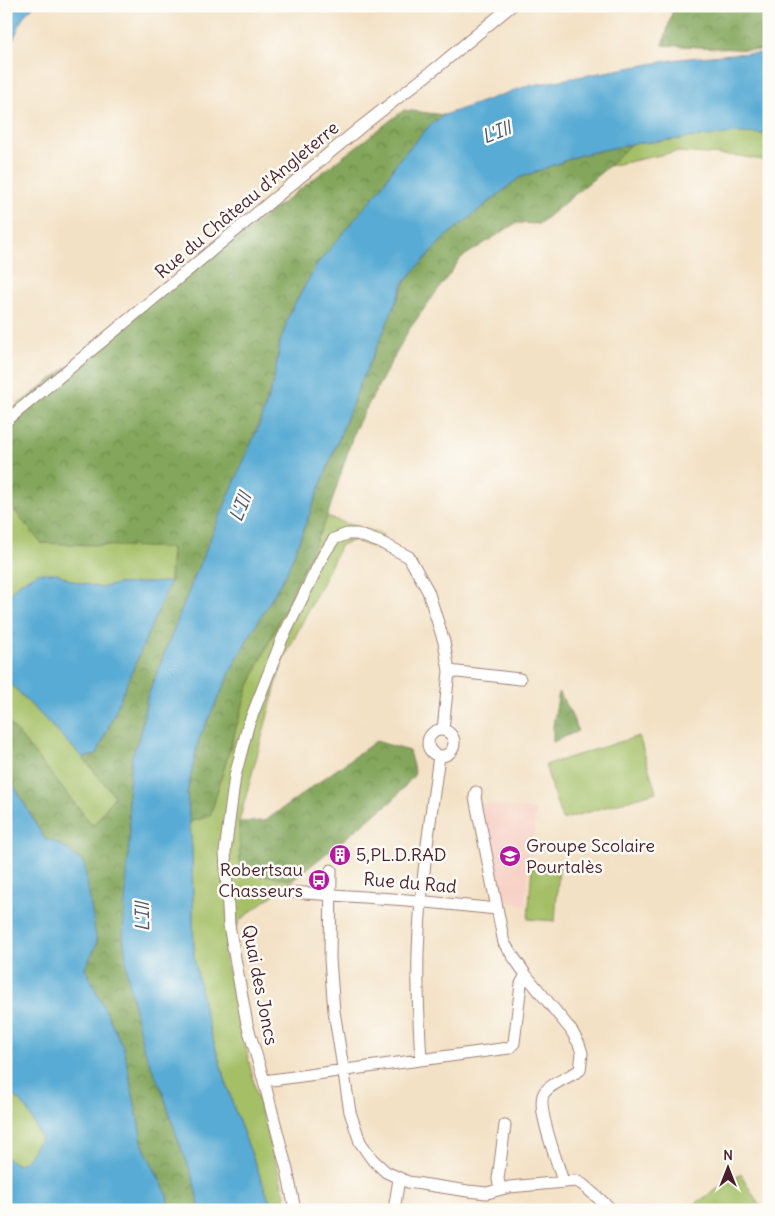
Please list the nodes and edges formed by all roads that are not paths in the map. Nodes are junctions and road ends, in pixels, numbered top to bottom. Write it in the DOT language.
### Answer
graph roads {
  1 [pos="511,6"];
  2 [pos="6,421"];
  3 [pos="449,671"];
  4 [pos="520,679"];
  5 [pos="443,730"];
  6 [pos="438,756"];
  7 [pos="476,792"];
  8 [pos="331,870"];
  9 [pos="290,892"];
  10 [pos="330,894"];
  11 [pos="422,901"];
  12 [pos="497,908"];
  13 [pos="526,976"];
  14 [pos="421,1060"];
  15 [pos="343,1071"];
  16 [pos="264,1081"];
  17 [pos="505,1125"];
  18 [pos="399,1179"];
  19 [pos="563,1182"];
  20 [pos="500,1188"];
  21 [pos="295,1210"];
  22 [pos="394,1210"];
  23 [pos="612,1210"];
  1 -- 2 [label="street, Rue du Château d'Angleterre"];
  3 -- 4 [label="street"];
  3 -- 5 [label="street"];
  3 -- 16 [label="street, Quai des Joncs"];
  5 -- 6 [label="street"];
  5 -- 6 [label="street"];
  6 -- 11 [label="street"];
  7 -- 12 [label="street"];
  8 -- 10 [label="street"];
  9 -- 10 [label="street, Rue du Rad"];
  10 -- 11 [label="street, Rue du Rad"];
  10 -- 15 [label="street"];
  11 -- 12 [label="street, Rue du Rad"];
  11 -- 14 [label="street"];
  12 -- 13 [label="street"];
  13 -- 14 [label="street"];
  13 -- 19 [label="street"];
  14 -- 15 [label="street"];
  15 -- 16 [label="street"];
  15 -- 18 [label="street"];
  16 -- 21 [label="street, Quai des Joncs"];
  17 -- 20 [label="street"];
  18 -- 20 [label="street"];
  18 -- 22 [label="street"];
  19 -- 20 [label="street"];
  19 -- 23 [label="street"];
}
